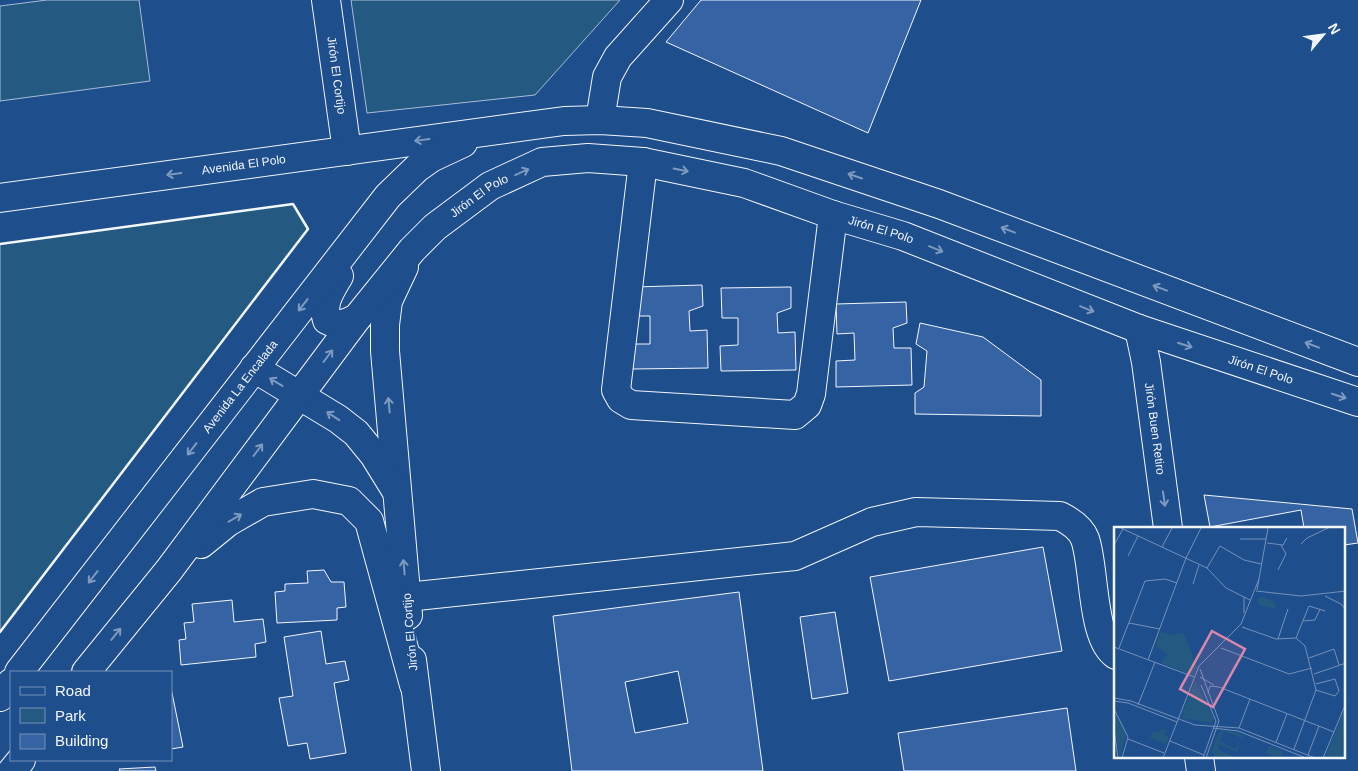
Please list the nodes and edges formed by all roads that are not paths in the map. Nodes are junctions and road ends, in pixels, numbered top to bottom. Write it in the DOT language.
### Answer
graph roads {
  1 [pos="326,0"];
  2 [pos="669,0"];
  3 [pos="600,120"];
  4 [pos="487,131"];
  5 [pos="347,151"];
  6 [pos="642,162"];
  7 [pos="0,198"];
  8 [pos="376,212"];
  9 [pos="833,215"];
  10 [pos="412,250"];
  11 [pos="357,318"];
  12 [pos="1138,330"];
  13 [pos="1358,362"];
  14 [pos="254,368"];
  15 [pos="299,396"];
  16 [pos="1358,402"];
  17 [pos="398,492"];
  18 [pos="1168,527"];
  19 [pos="169,570"];
  20 [pos="407,597"];
  21 [pos="1114,654"];
  22 [pos="20,671"];
  23 [pos="87,671"];
  24 [pos="10,684"];
  25 [pos="414,685"];
  26 [pos="0,698"];
  27 [pos="1199,758"];
  28 [pos="20,761"];
  29 [pos="12,771"];
  30 [pos="426,771"];
  31 [pos="1201,771"];
  1 -- 5 [label="main road, Jirón El Cortijo"];
  2 -- 3 [label="main road"];
  3 -- 4 [label="main road"];
  13 -- 3 [label="main road, one-way"];
  4 -- 5 [label="main road, Avenida El Polo, one-way"];
  4 -- 8 [label="main road, Avenida La Encalada"];
  5 -- 7 [label="main road, Avenida El Polo, one-way"];
  6 -- 9 [label="main road, Jirón El Polo, one-way"];
  6 -- 9 [label="main road"];
  10 -- 6 [label="main road, Jirón El Polo, one-way"];
  8 -- 11 [label="main road"];
  8 -- 14 [label="main road, Avenida La Encalada, one-way"];
  9 -- 12 [label="main road, Jirón El Polo, one-way"];
  10 -- 11 [label="main road"];
  17 -- 10 [label="main road, Jirón El Cortijo, one-way"];
  15 -- 11 [label="main road, one-way"];
  12 -- 16 [label="main road, Jirón El Polo, one-way"];
  12 -- 18 [label="main road, Jirón Buen Retiro, one-way"];
  15 -- 14 [label="main road, Jirón El Cortijo, one-way"];
  14 -- 22 [label="main road, Avenida La Encalada, one-way"];
  17 -- 15 [label="main road, Jirón El Cortijo, one-way"];
  19 -- 15 [label="main road, one-way"];
  20 -- 17 [label="main road, Jirón El Cortijo, one-way"];
  23 -- 19 [label="main road, one-way"];
  19 -- 25 [label="main road, one-way"];
  20 -- 21 [label="main road"];
  20 -- 25 [label="main road, Jirón El Cortijo"];
  24 -- 26 [label="main road"];
  25 -- 30 [label="main road, Jirón El Cortijo"];
  27 -- 31 [label="main road"];
  28 -- 29 [label="main road"];
}
